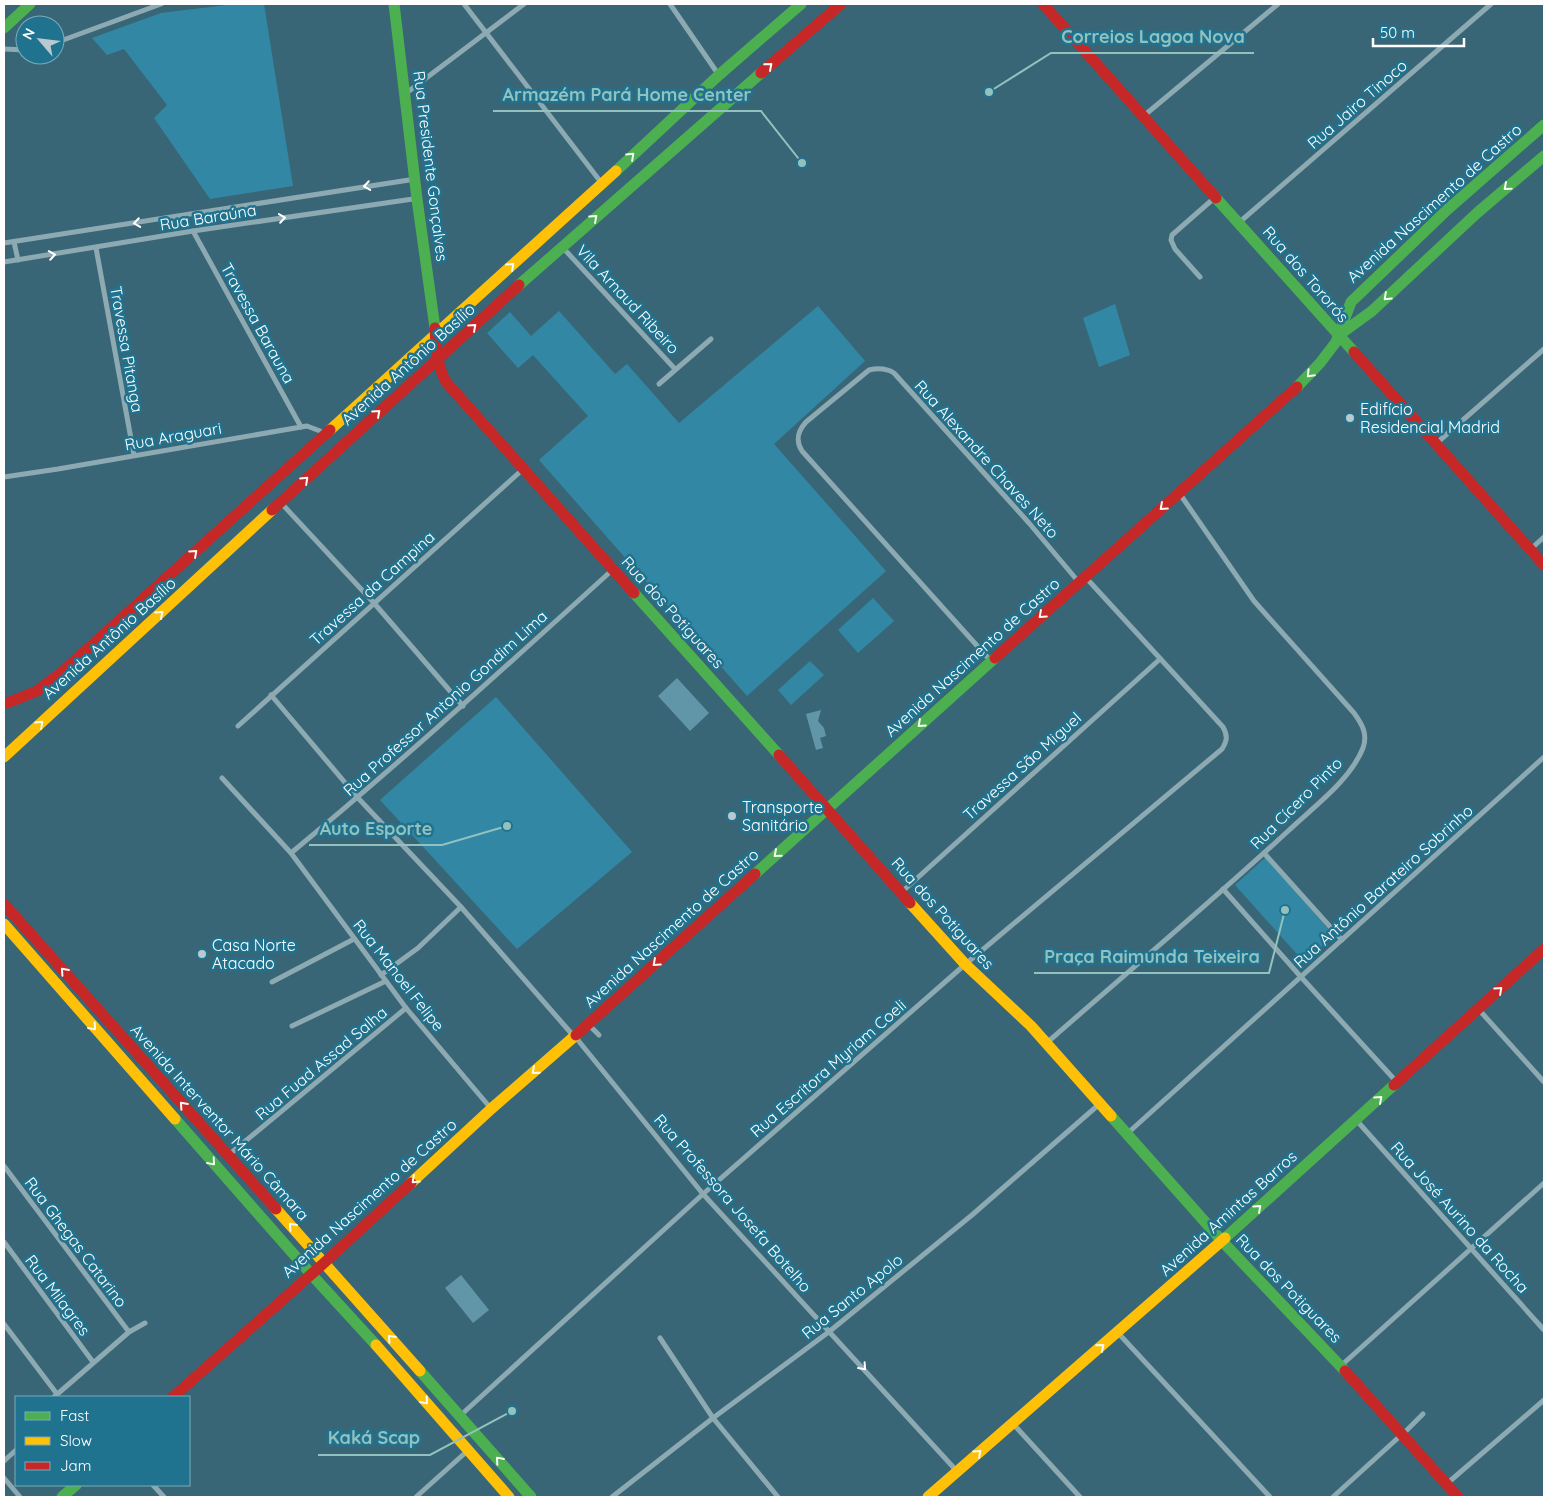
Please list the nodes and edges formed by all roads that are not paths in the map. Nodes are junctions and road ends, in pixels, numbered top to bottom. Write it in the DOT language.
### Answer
graph roads {
  1 [pos="30,4"];
  2 [pos="161,4"];
  3 [pos="394,4"];
  4 [pos="464,4"];
  5 [pos="524,4"];
  6 [pos="670,4"];
  7 [pos="801,4"];
  8 [pos="841,4"];
  9 [pos="1278,4"];
  10 [pos="1490,4"];
  11 [pos="1050,8"];
  12 [pos="4,28"];
  13 [pos="486,32"];
  14 [pos="65,39"];
  15 [pos="719,75"];
  16 [pos="405,95"];
  17 [pos="1144,116"];
  18 [pos="1544,125"];
  19 [pos="1544,156"];
  20 [pos="415,179"];
  21 [pos="606,185"];
  22 [pos="1216,197"];
  23 [pos="417,199"];
  24 [pos="1448,209"];
  25 [pos="1477,214"];
  26 [pos="1239,222"];
  27 [pos="193,231"];
  28 [pos="14,242"];
  29 [pos="4,244"];
  30 [pos="562,246"];
  31 [pos="96,248"];
  32 [pos="18,260"];
  33 [pos="4,262"];
  34 [pos="1200,277"];
  35 [pos="436,333"];
  36 [pos="1339,335"];
  37 [pos="712,339"];
  38 [pos="1544,349"];
  39 [pos="437,360"];
  40 [pos="675,369"];
  41 [pos="659,384"];
  42 [pos="300,426"];
  43 [pos="326,434"];
  44 [pos="1435,445"];
  45 [pos="341,446"];
  46 [pos="134,455"];
  47 [pos="523,469"];
  48 [pos="4,477"];
  49 [pos="1179,493"];
  50 [pos="281,502"];
  51 [pos="1544,537"];
  52 [pos="1531,549"];
  53 [pos="1544,565"];
  54 [pos="613,569"];
  55 [pos="1082,580"];
  56 [pos="374,603"];
  57 [pos="1160,659"];
  58 [pos="991,661"];
  59 [pos="271,695"];
  60 [pos="67,699"];
  61 [pos="5,703"];
  62 [pos="463,706"];
  63 [pos="238,726"];
  64 [pos="1222,749"];
  65 [pos="4,757"];
  66 [pos="1544,757"];
  67 [pos="222,778"];
  68 [pos="358,798"];
  69 [pos="827,810"];
  70 [pos="291,853"];
  71 [pos="1264,853"];
  72 [pos="1223,889"];
  73 [pos="902,892"];
  74 [pos="4,904"];
  75 [pos="461,907"];
  76 [pos="4,924"];
  77 [pos="354,939"];
  78 [pos="1342,940"];
  79 [pos="1544,949"];
  80 [pos="965,964"];
  81 [pos="381,975"];
  82 [pos="1300,978"];
  83 [pos="386,981"];
  84 [pos="272,982"];
  85 [pos="77,986"];
  86 [pos="63,995"];
  87 [pos="406,1008"];
  88 [pos="1478,1008"];
  89 [pos="588,1024"];
  90 [pos="292,1026"];
  91 [pos="599,1035"];
  92 [pos="574,1037"];
  93 [pos="1047,1044"];
  94 [pos="1544,1082"];
  95 [pos="1397,1083"];
  96 [pos="1100,1103"];
  97 [pos="491,1109"];
  98 [pos="1356,1120"];
  99 [pos="1127,1134"];
  100 [pos="228,1155"];
  101 [pos="4,1166"];
  102 [pos="1544,1183"];
  103 [pos="704,1194"];
  104 [pos="1222,1241"];
  105 [pos="4,1242"];
  106 [pos="1472,1249"];
  107 [pos="324,1263"];
  108 [pos="311,1274"];
  109 [pos="145,1323"];
  110 [pos="4,1324"];
  111 [pos="1544,1330"];
  112 [pos="830,1331"];
  113 [pos="128,1332"];
  114 [pos="1118,1333"];
  115 [pos="660,1338"];
  116 [pos="93,1362"];
  117 [pos="1341,1366"];
  118 [pos="55,1396"];
  119 [pos="174,1396"];
  120 [pos="1544,1400"];
  121 [pos="1423,1414"];
  122 [pos="460,1416"];
  123 [pos="713,1418"];
  124 [pos="1012,1422"];
  125 [pos="1403,1434"];
  126 [pos="15,1451"];
  127 [pos="468,1451"];
  128 [pos="4,1461"];
  129 [pos="957,1472"];
  130 [pos="4,1478"];
  131 [pos="1447,1484"];
  132 [pos="75,1486"];
  133 [pos="154,1486"];
  134 [pos="20,1497"];
  135 [pos="62,1497"];
  136 [pos="164,1497"];
  137 [pos="416,1497"];
  138 [pos="509,1497"];
  139 [pos="530,1497"];
  140 [pos="612,1497"];
  141 [pos="778,1497"];
  142 [pos="928,1497"];
  143 [pos="1080,1497"];
  144 [pos="1270,1497"];
  145 [pos="1333,1497"];
  146 [pos="1458,1497"];
  1 -- 12 [label="main road"];
  2 -- 14 [label="street"];
  3 -- 16 [label="main road, Rua Presidente Gonçalves"];
  4 -- 13 [label="street"];
  5 -- 13 [label="street"];
  6 -- 15 [label="street"];
  7 -- 15 [label="main road, Avenida Antônio Basílio"];
  30 -- 8 [label="main road, Avenida Antônio Basílio, one-way"];
  9 -- 17 [label="street"];
  10 -- 26 [label="street, Rua Jairo Tinoco"];
  11 -- 17 [label="main road, Rua dos Tororós"];
  13 -- 16 [label="street"];
  13 -- 21 [label="street"];
  21 -- 15 [label="main road, Avenida Antônio Basílio, one-way"];
  16 -- 20 [label="main road, Rua Presidente Gonçalves"];
  17 -- 22 [label="main road, Rua dos Tororós"];
  18 -- 24 [label="main road, Avenida Nascimento de Castro"];
  19 -- 25 [label="main road, Avenida Nascimento de Castro, one-way"];
  20 -- 23 [label="main road, Rua Presidente Gonçalves"];
  20 -- 28 [label="street, Rua Baraúna, one-way"];
  35 -- 21 [label="main road, Avenida Antônio Basílio, one-way"];
  22 -- 26 [label="main road, Rua dos Tororós"];
  22 -- 34 [label="street"];
  27 -- 23 [label="street, Rua Baraúna, one-way"];
  23 -- 35 [label="main road, Rua Presidente Gonçalves"];
  24 -- 25 [label="main road"];
  24 -- 36 [label="main road, Avenida Nascimento de Castro"];
  25 -- 36 [label="main road, Avenida Nascimento de Castro, one-way"];
  26 -- 36 [label="main road, Rua dos Tororós"];
  27 -- 31 [label="street, Rua Baraúna"];
  27 -- 42 [label="street, Travessa Barauna"];
  28 -- 29 [label="street, Rua Baraúna"];
  28 -- 32 [label="street"];
  39 -- 30 [label="main road, Avenida Antônio Basílio, one-way"];
  30 -- 40 [label="street, Vila Arnaud Ribeiro"];
  32 -- 31 [label="street, Rua Baraúna, one-way"];
  31 -- 46 [label="street, Travessa Pitanga"];
  32 -- 33 [label="street, Rua Baraúna"];
  35 -- 39 [label="main road, Rua dos Potiguares"];
  35 -- 43 [label="main road, Avenida Antônio Basílio"];
  36 -- 44 [label="main road, Rua dos Tororós"];
  36 -- 49 [label="main road, Avenida Nascimento de Castro, one-way"];
  37 -- 40 [label="street, Vila Arnaud Ribeiro"];
  38 -- 44 [label="street"];
  45 -- 39 [label="main road, Avenida Antônio Basílio, one-way"];
  39 -- 47 [label="main road, Rua dos Potiguares"];
  40 -- 41 [label="street, Vila Arnaud Ribeiro"];
  42 -- 43 [label="street, Rua Araguari"];
  42 -- 46 [label="street, Rua Araguari"];
  43 -- 45 [label="street, Rua Araguari"];
  61 -- 43 [label="main road, Avenida Antônio Basílio, one-way"];
  44 -- 52 [label="main road, Rua dos Tororós"];
  50 -- 45 [label="main road, Avenida Antônio Basílio, one-way"];
  46 -- 48 [label="street, Rua Araguari"];
  47 -- 54 [label="main road, Rua dos Potiguares"];
  47 -- 56 [label="street, Travessa da Campina"];
  49 -- 55 [label="main road, Avenida Nascimento de Castro, one-way"];
  49 -- 71 [label="street, Rua Cícero Pinto"];
  50 -- 56 [label="street"];
  60 -- 50 [label="main road, Avenida Antônio Basílio, one-way"];
  51 -- 52 [label="street"];
  52 -- 53 [label="main road, Rua dos Tororós"];
  54 -- 62 [label="street, Rua Professor Antonio Gondim Lima"];
  54 -- 69 [label="main road, Rua dos Potiguares"];
  55 -- 57 [label="street, Rua Alexandre Chaves Neto"];
  55 -- 58 [label="main road, Avenida Nascimento de Castro, one-way"];
  55 -- 58 [label="street, Rua Alexandre Chaves Neto"];
  56 -- 59 [label="street, Travessa da Campina"];
  56 -- 62 [label="street"];
  57 -- 64 [label="street, Rua Alexandre Chaves Neto"];
  57 -- 73 [label="street, Travessa São Miguel"];
  58 -- 69 [label="main road, Avenida Nascimento de Castro, one-way"];
  59 -- 63 [label="street, Travessa da Campina"];
  59 -- 68 [label="street, Rua Professora Josefa Botelho"];
  60 -- 61 [label="main road"];
  65 -- 60 [label="main road, Avenida Antônio Basílio, one-way"];
  62 -- 68 [label="street, Rua Professor Antonio Gondim Lima"];
  64 -- 80 [label="street, Rua Escritora Myriam Coeli"];
  66 -- 78 [label="street, Rua Antônio Barateiro Sobrinho"];
  67 -- 70 [label="street, Rua Manoel Felipe"];
  68 -- 70 [label="street, Rua Professor Antonio Gondim Lima"];
  68 -- 75 [label="street, Rua Professora Josefa Botelho"];
  69 -- 73 [label="main road, Rua dos Potiguares"];
  69 -- 89 [label="main road, Avenida Nascimento de Castro, one-way"];
  70 -- 77 [label="street, Rua Manoel Felipe"];
  71 -- 72 [label="street, Rua Cícero Pinto"];
  71 -- 78 [label="street"];
  72 -- 82 [label="street"];
  72 -- 93 [label="street, Rua Cícero Pinto"];
  73 -- 80 [label="main road, Rua dos Potiguares"];
  85 -- 74 [label="main road, Avenida Interventor Mário Câmara, one-way"];
  75 -- 81 [label="street"];
  75 -- 92 [label="street, Rua Professora Josefa Botelho"];
  76 -- 86 [label="main road, Avenida Interventor Mário Câmara"];
  77 -- 81 [label="street, Rua Manoel Felipe"];
  77 -- 84 [label="street"];
  78 -- 82 [label="street, Rua Antônio Barateiro Sobrinho"];
  88 -- 79 [label="main road, Avenida Amintas Barros, one-way"];
  80 -- 93 [label="main road, Rua dos Potiguares"];
  80 -- 103 [label="street, Rua Escritora Myriam Coeli"];
  81 -- 83 [label="street, Rua Manoel Felipe"];
  82 -- 95 [label="street"];
  82 -- 99 [label="street, Rua Antônio Barateiro Sobrinho"];
  83 -- 87 [label="street, Rua Manoel Felipe"];
  83 -- 90 [label="street"];
  85 -- 86 [label="main road"];
  100 -- 85 [label="main road, Avenida Interventor Mário Câmara, one-way"];
  86 -- 108 [label="main road, Avenida Interventor Mário Câmara, one-way"];
  87 -- 97 [label="street, Rua Manoel Felipe"];
  87 -- 100 [label="street, Rua Fuad Assad Salha"];
  88 -- 94 [label="street"];
  88 -- 95 [label="main road, Avenida Amintas Barros"];
  89 -- 91 [label="street"];
  89 -- 92 [label="main road, Avenida Nascimento de Castro"];
  92 -- 97 [label="main road, Avenida Nascimento de Castro, one-way"];
  92 -- 103 [label="street, Rua Professora Josefa Botelho"];
  93 -- 96 [label="main road, Rua dos Potiguares"];
  98 -- 95 [label="main road, Avenida Amintas Barros, one-way"];
  96 -- 99 [label="main road, Rua dos Potiguares"];
  96 -- 112 [label="street, Rua Santo Apolo"];
  97 -- 107 [label="main road, Avenida Nascimento de Castro, one-way"];
  104 -- 98 [label="main road, Avenida Amintas Barros, one-way"];
  98 -- 106 [label="street, Rua José Aurino da Rocha"];
  99 -- 104 [label="main road, Rua dos Potiguares"];
  107 -- 100 [label="main road, Avenida Interventor Mário Câmara, one-way"];
  101 -- 113 [label="street, Rua Ghegas Catarino"];
  102 -- 106 [label="street"];
  103 -- 112 [label="street, Rua Professora Josefa Botelho"];
  103 -- 122 [label="street, Rua Escritora Myriam Coeli"];
  104 -- 114 [label="main road, Avenida Amintas Barros"];
  104 -- 117 [label="main road, Rua dos Potiguares"];
  105 -- 116 [label="street, Rua Milagres"];
  106 -- 111 [label="street, Rua José Aurino da Rocha"];
  106 -- 117 [label="street"];
  107 -- 108 [label="main road, Avenida Nascimento de Castro"];
  122 -- 107 [label="main road, Avenida Interventor Mário Câmara, one-way"];
  108 -- 119 [label="main road, Avenida Nascimento de Castro"];
  108 -- 127 [label="main road, Avenida Interventor Mário Câmara, one-way"];
  109 -- 113 [label="street"];
  110 -- 118 [label="street"];
  112 -- 123 [label="street, Rua Santo Apolo"];
  112 -- 129 [label="street, Rua Professora Josefa Botelho, one-way"];
  113 -- 116 [label="street"];
  124 -- 114 [label="main road, Avenida Amintas Barros, one-way"];
  114 -- 144 [label="street"];
  115 -- 123 [label="street"];
  116 -- 118 [label="street"];
  117 -- 125 [label="main road, Rua dos Potiguares"];
  120 -- 131 [label="street"];
  121 -- 125 [label="street"];
  139 -- 122 [label="main road, Avenida Interventor Mário Câmara, one-way"];
  123 -- 140 [label="street, Rua Santo Apolo"];
  123 -- 141 [label="street"];
  129 -- 124 [label="main road, Avenida Amintas Barros, one-way"];
  124 -- 143 [label="street"];
  125 -- 131 [label="main road, Rua dos Potiguares"];
  125 -- 145 [label="street"];
  126 -- 128 [label="street"];
  127 -- 137 [label="street"];
  127 -- 138 [label="main road, Avenida Interventor Mário Câmara"];
  129 -- 142 [label="main road, Avenida Amintas Barros"];
  130 -- 134 [label="street"];
  131 -- 146 [label="main road, Rua dos Potiguares"];
  132 -- 135 [label="main road"];
  133 -- 136 [label="street"];
}
